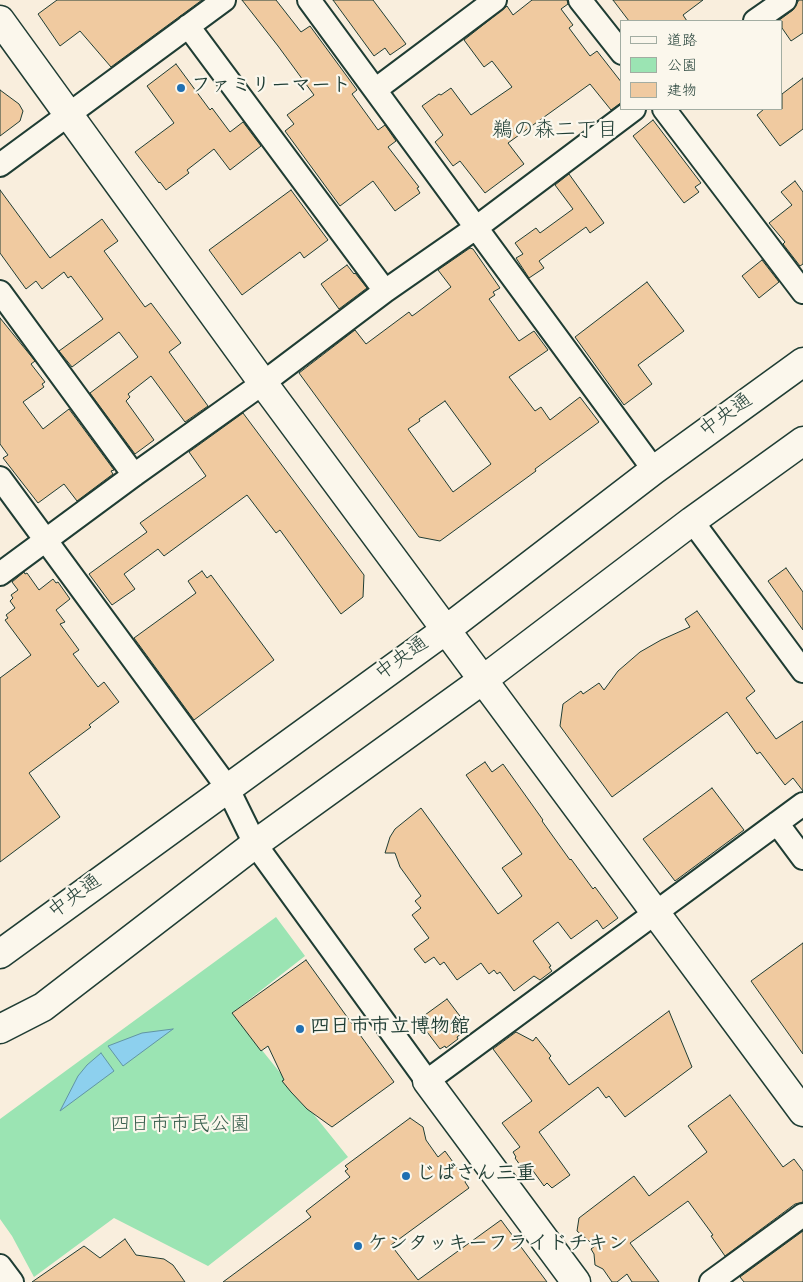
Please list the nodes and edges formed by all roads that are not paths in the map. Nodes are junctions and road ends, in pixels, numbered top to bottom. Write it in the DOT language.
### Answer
graph roads {
  1 [pos="224,0"];
  2 [pos="309,0"];
  3 [pos="495,0"];
  4 [pos="580,0"];
  5 [pos="785,0"];
  6 [pos="0,20"];
  7 [pos="756,20"];
  8 [pos="188,26"];
  9 [pos="620,50"];
  10 [pos="375,90"];
  11 [pos="633,110"];
  12 [pos="665,110"];
  13 [pos="68,115"];
  14 [pos="0,165"];
  15 [pos="477,227"];
  16 [pos="385,291"];
  17 [pos="0,292"];
  18 [pos="803,292"];
  19 [pos="803,362"];
  20 [pos="263,383"];
  21 [pos="803,441"];
  22 [pos="654,470"];
  23 [pos="134,475"];
  24 [pos="0,478"];
  25 [pos="692,521"];
  26 [pos="46,541"];
  27 [pos="0,574"];
  28 [pos="447,629"];
  29 [pos="803,671"];
  30 [pos="484,679"];
  31 [pos="227,787"];
  32 [pos="803,804"];
  33 [pos="777,823"];
  34 [pos="255,844"];
  35 [pos="803,858"];
  36 [pos="656,912"];
  37 [pos="0,954"];
  38 [pos="0,1029"];
  39 [pos="427,1080"];
  40 [pos="803,1112"];
  41 [pos="803,1215"];
  42 [pos="0,1266"];
  43 [pos="12,1282"];
  44 [pos="576,1282"];
  45 [pos="711,1282"];
  1 -- 8 [label="street"];
  2 -- 10 [label="street"];
  3 -- 10 [label="street"];
  4 -- 9 [label="street"];
  5 -- 7 [label="street"];
  6 -- 13 [label="street"];
  8 -- 13 [label="street"];
  8 -- 16 [label="street"];
  10 -- 15 [label="street"];
  11 -- 15 [label="street"];
  12 -- 18 [label="street"];
  13 -- 14 [label="street"];
  13 -- 20 [label="street"];
  15 -- 16 [label="street"];
  15 -- 22 [label="street"];
  16 -- 20 [label="street"];
  17 -- 23 [label="street"];
  19 -- 22 [label="street, 中央通"];
  20 -- 23 [label="street"];
  20 -- 28 [label="street"];
  21 -- 25 [label="street"];
  22 -- 28 [label="street, 中央通"];
  23 -- 26 [label="street"];
  24 -- 26 [label="street"];
  25 -- 29 [label="street"];
  25 -- 30 [label="street"];
  26 -- 27 [label="street"];
  26 -- 31 [label="street"];
  28 -- 30 [label="street"];
  28 -- 31 [label="street, 中央通"];
  30 -- 34 [label="street"];
  30 -- 36 [label="street"];
  31 -- 34 [label="street"];
  31 -- 37 [label="street, 中央通"];
  32 -- 33 [label="street"];
  33 -- 35 [label="street"];
  33 -- 36 [label="street"];
  34 -- 38 [label="street"];
  34 -- 39 [label="street"];
  36 -- 39 [label="street"];
  36 -- 40 [label="street"];
  39 -- 44 [label="street"];
  41 -- 45 [label="street"];
  42 -- 43 [label="street"];
}
